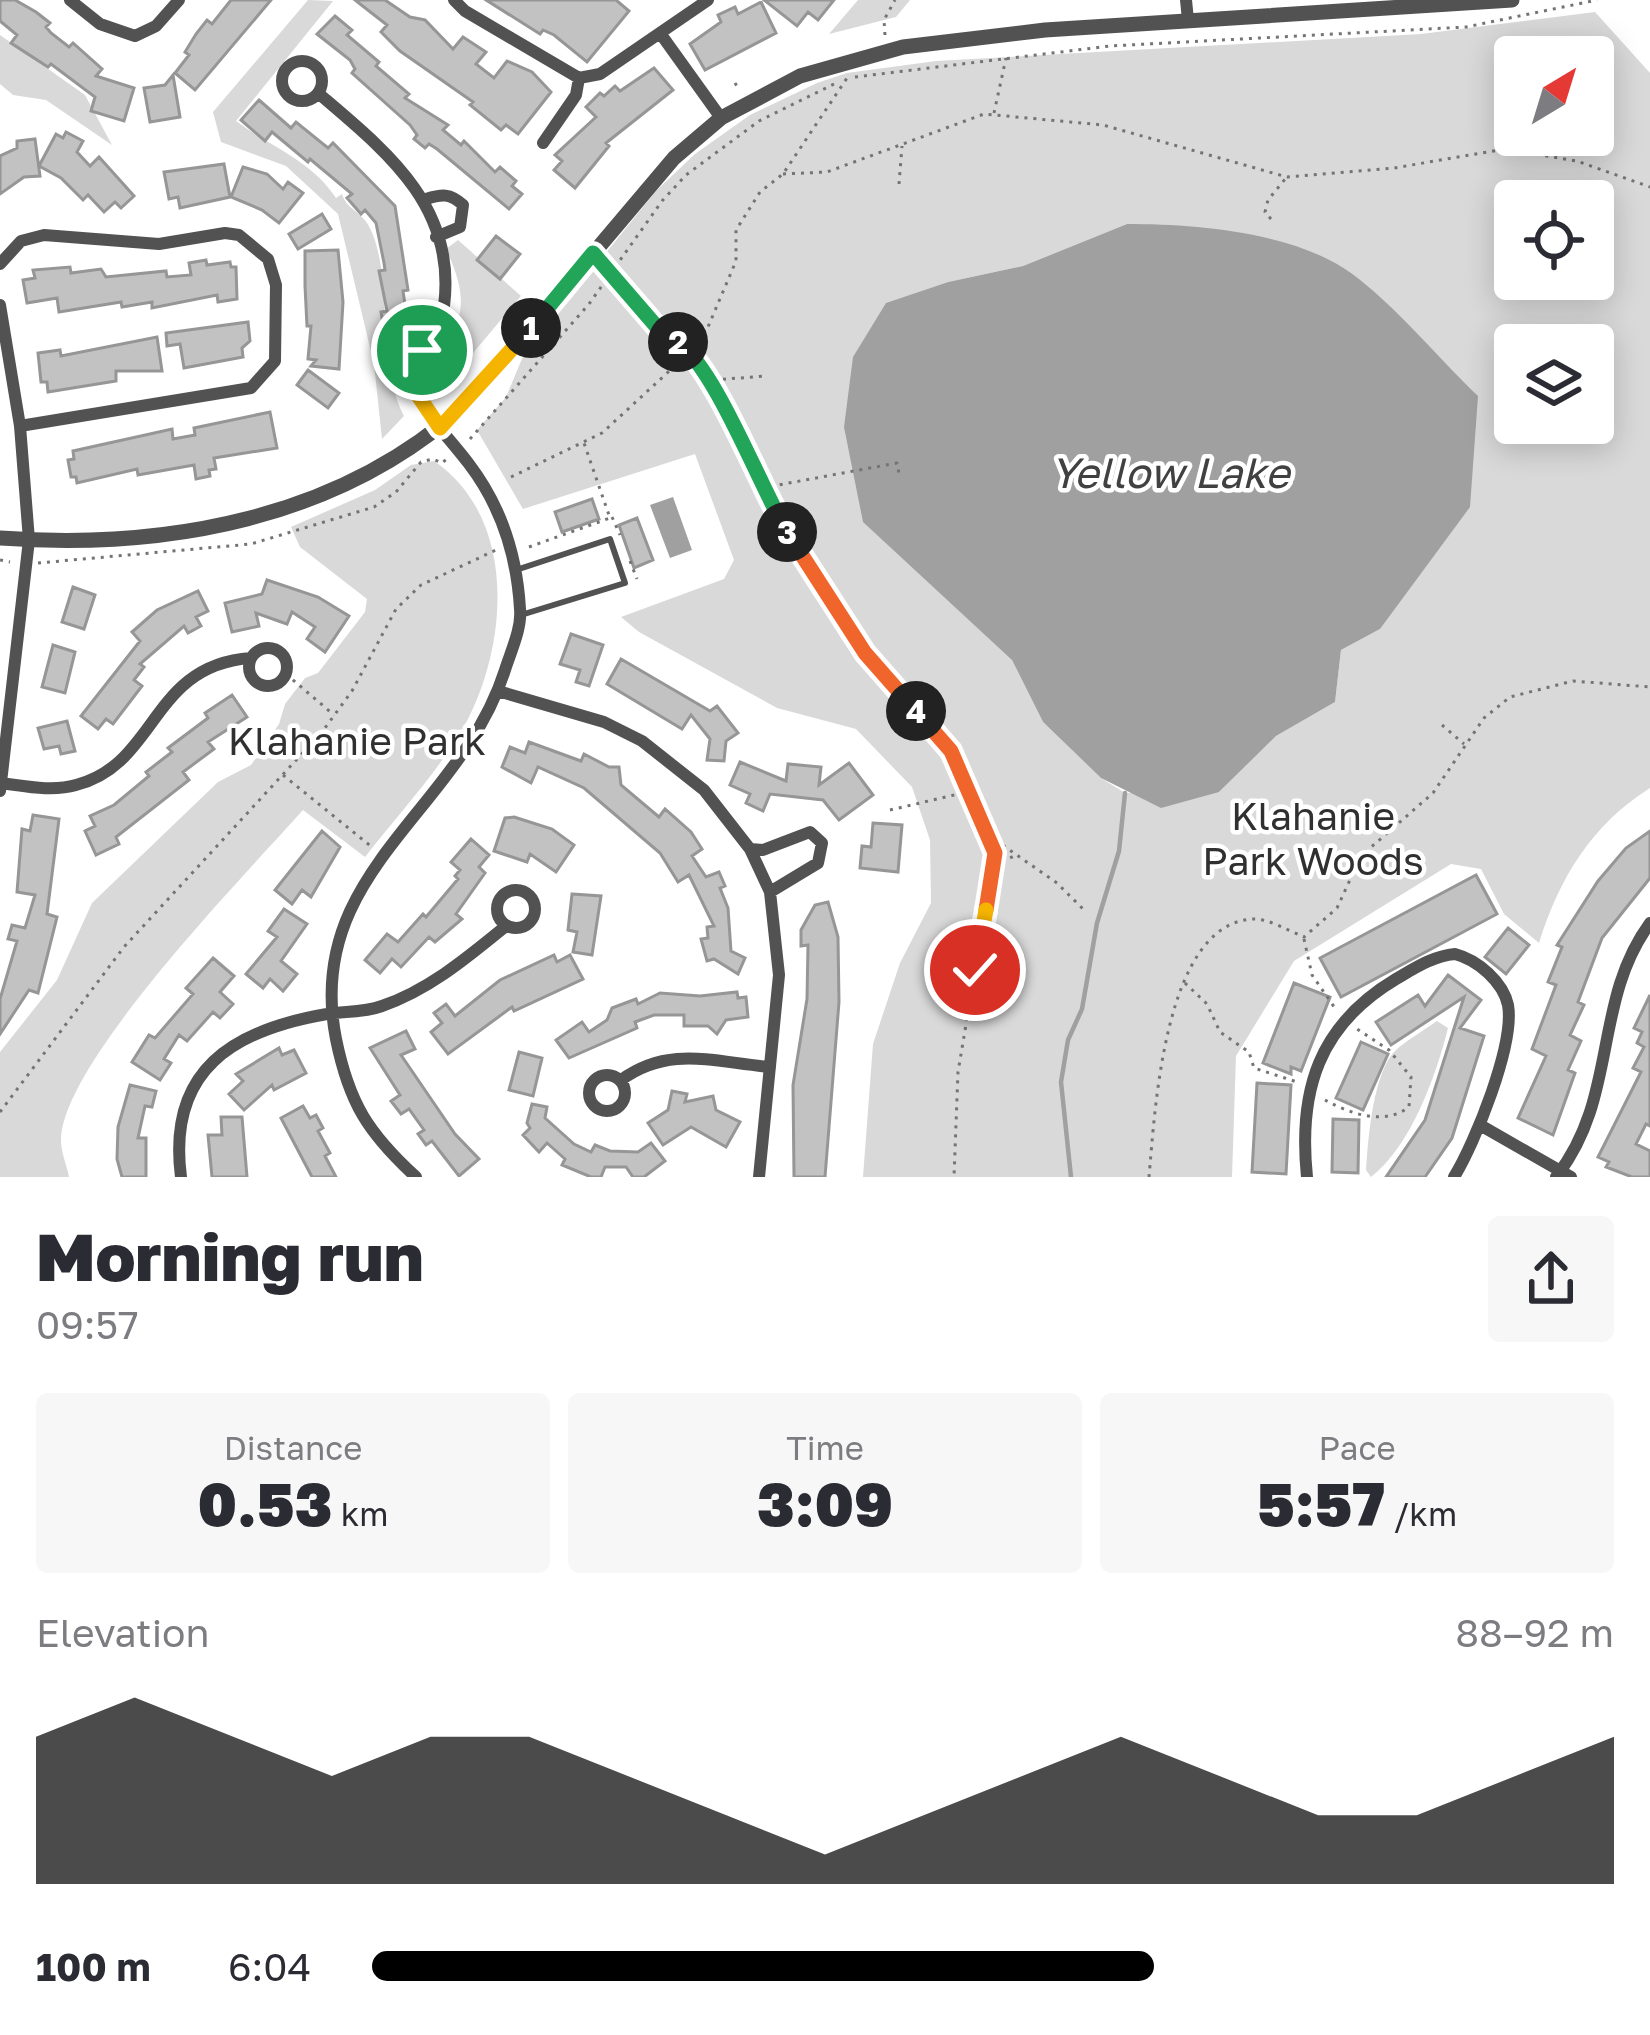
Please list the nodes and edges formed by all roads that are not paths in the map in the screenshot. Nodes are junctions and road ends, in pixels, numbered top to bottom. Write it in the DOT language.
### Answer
graph roads {
  1 [pos="70,0"];
  2 [pos="179,0"];
  3 [pos="454,0"];
  4 [pos="708,0"];
  5 [pos="1186,0"];
  6 [pos="1513,0"];
  7 [pos="1188,20"];
  8 [pos="660,33"];
  9 [pos="579,78"];
  10 [pos="318,93"];
  11 [pos="721,118"];
  12 [pos="543,143"];
  13 [pos="426,199"];
  14 [pos="436,237"];
  15 [pos="0,264"];
  16 [pos="0,304"];
  17 [pos="20,426"];
  18 [pos="440,428"];
  19 [pos="0,538"];
  20 [pos="29,539"];
  21 [pos="515,571"];
  22 [pos="521,615"];
  23 [pos="250,658"];
  24 [pos="498,691"];
  25 [pos="1,787"];
  26 [pos="750,849"];
  27 [pos="770,892"];
  28 [pos="1650,923"];
  29 [pos="506,926"];
  30 [pos="331,1013"];
  31 [pos="770,1067"];
  32 [pos="621,1080"];
  33 [pos="1480,1125"];
  34 [pos="1563,1175"];
  35 [pos="181,1177"];
  36 [pos="416,1177"];
  37 [pos="759,1177"];
  38 [pos="1307,1177"];
  39 [pos="1454,1177"];
  1 -- 2 [label="street"];
  3 -- 9 [label="street"];
  4 -- 8 [label="street"];
  5 -- 7 [label="street"];
  6 -- 7 [label="street"];
  7 -- 11 [label="street"];
  8 -- 9 [label="street"];
  8 -- 11 [label="street"];
  9 -- 12 [label="street"];
  10 -- 13 [label="street"];
  11 -- 18 [label="street"];
  13 -- 14 [label="street"];
  13 -- 14 [label="street"];
  14 -- 18 [label="street"];
  15 -- 17 [label="street"];
  16 -- 17 [label="street"];
  17 -- 20 [label="street"];
  18 -- 20 [label="street"];
  18 -- 21 [label="street"];
  19 -- 20 [label="street"];
  20 -- 25 [label="street"];
  21 -- 22 [label="street"];
  21 -- 22 [label="lane"];
  22 -- 24 [label="street"];
  23 -- 23 [label="street"];
  23 -- 25 [label="street"];
  24 -- 26 [label="street"];
  24 -- 30 [label="street"];
  26 -- 27 [label="street"];
  26 -- 27 [label="street"];
  27 -- 31 [label="street"];
  28 -- 34 [label="street"];
  29 -- 30 [label="street"];
  30 -- 35 [label="street"];
  30 -- 36 [label="street"];
  31 -- 32 [label="street"];
  31 -- 37 [label="street"];
  33 -- 34 [label="street"];
  33 -- 38 [label="street"];
  33 -- 39 [label="street"];
}
